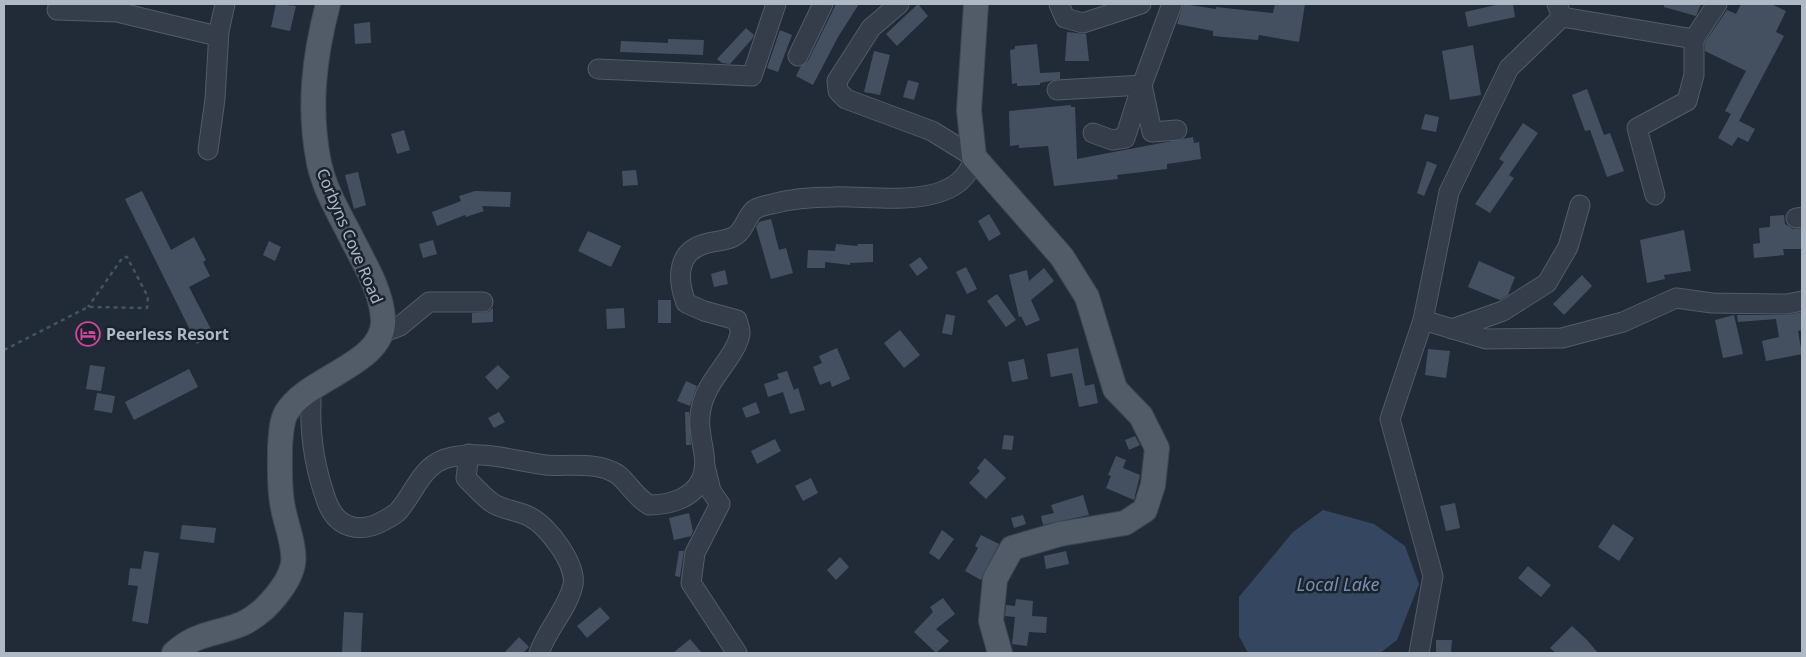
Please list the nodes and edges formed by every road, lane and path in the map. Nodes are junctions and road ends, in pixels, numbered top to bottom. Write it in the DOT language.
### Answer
graph roads {
  1 [pos="226,4"];
  2 [pos="328,4"];
  3 [pos="776,4"];
  4 [pos="823,4"];
  5 [pos="899,4"];
  6 [pos="976,4"];
  7 [pos="1059,4"];
  8 [pos="1142,4"];
  9 [pos="1172,4"];
  10 [pos="1717,4"];
  11 [pos="57,10"];
  12 [pos="1559,10"];
  13 [pos="219,31"];
  14 [pos="1694,39"];
  15 [pos="798,56"];
  16 [pos="598,69"];
  17 [pos="1142,85"];
  18 [pos="1057,90"];
  19 [pos="1177,130"];
  20 [pos="1093,133"];
  21 [pos="208,150"];
  22 [pos="974,157"];
  23 [pos="1655,195"];
  24 [pos="1580,204"];
  25 [pos="1802,301"];
  26 [pos="483,302"];
  27 [pos="88,307"];
  28 [pos="1423,320"];
  29 [pos="1452,329"];
  30 [pos="382,333"];
  31 [pos="4,350"];
  32 [pos="312,386"];
  33 [pos="469,454"];
  34 [pos="705,465"];
  35 [pos="174,653"];
  36 [pos="539,653"];
  37 [pos="737,653"];
  38 [pos="1000,653"];
  39 [pos="1420,653"];
  1 -- 13 [label="street"];
  2 -- 30 [label="main road, Corbyns Cove Road"];
  3 -- 16 [label="street"];
  4 -- 15 [label="street"];
  5 -- 22 [label="street"];
  6 -- 22 [label="main road"];
  7 -- 8 [label="street"];
  9 -- 17 [label="street"];
  10 -- 14 [label="street"];
  11 -- 13 [label="street"];
  12 -- 14 [label="street"];
  12 -- 28 [label="street"];
  13 -- 21 [label="street"];
  14 -- 23 [label="street"];
  17 -- 18 [label="street"];
  17 -- 19 [label="street"];
  17 -- 20 [label="street"];
  22 -- 34 [label="street"];
  22 -- 38 [label="main road"];
  24 -- 29 [label="street"];
  25 -- 29 [label="street"];
  26 -- 30 [label="street"];
  27 -- 27 [label="path"];
  27 -- 31 [label="path"];
  28 -- 29 [label="street"];
  28 -- 39 [label="street"];
  30 -- 32 [label="main road"];
  32 -- 33 [label="street"];
  32 -- 35 [label="main road"];
  33 -- 34 [label="street"];
  33 -- 36 [label="street"];
  34 -- 37 [label="street"];
}
